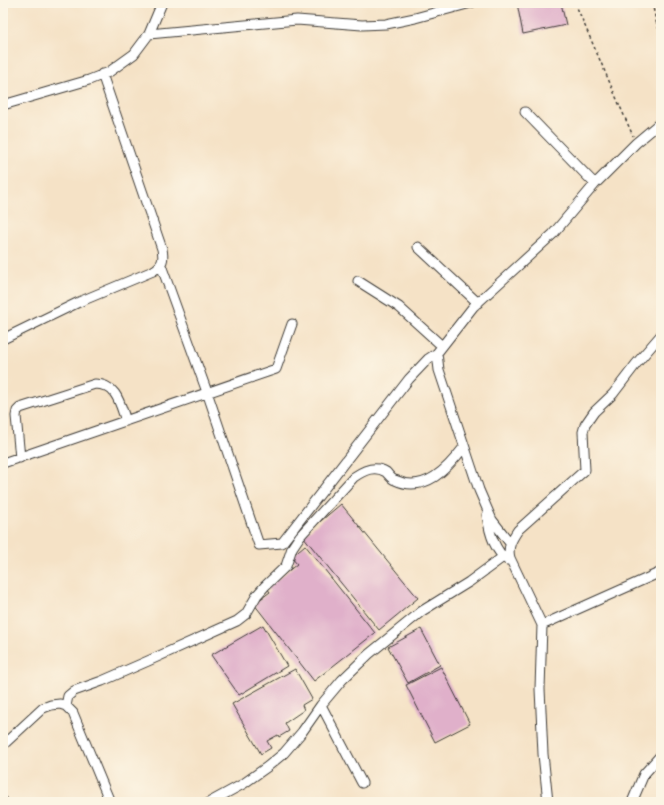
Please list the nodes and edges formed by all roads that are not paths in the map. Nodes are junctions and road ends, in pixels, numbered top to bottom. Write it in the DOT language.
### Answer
graph roads {
  1 [pos="162,3"];
  2 [pos="471,3"];
  3 [pos="149,34"];
  4 [pos="102,74"];
  5 [pos="3,105"];
  6 [pos="524,112"];
  7 [pos="661,122"];
  8 [pos="595,184"];
  9 [pos="418,247"];
  10 [pos="161,265"];
  11 [pos="358,281"];
  12 [pos="478,303"];
  13 [pos="292,324"];
  14 [pos="661,335"];
  15 [pos="3,340"];
  16 [pos="440,349"];
  17 [pos="207,392"];
  18 [pos="126,421"];
  19 [pos="464,447"];
  20 [pos="20,458"];
  21 [pos="3,463"];
  22 [pos="485,506"];
  23 [pos="510,543"];
  24 [pos="503,557"];
  25 [pos="512,564"];
  26 [pos="661,572"];
  27 [pos="542,625"];
  28 [pos="321,705"];
  29 [pos="66,706"];
  30 [pos="5,742"];
  31 [pos="661,755"];
  32 [pos="362,783"];
  33 [pos="110,802"];
  34 [pos="210,802"];
  35 [pos="548,802"];
  36 [pos="632,802"];
  1 -- 3 [label="street"];
  2 -- 3 [label="street"];
  3 -- 4 [label="street"];
  4 -- 5 [label="street"];
  4 -- 10 [label="street"];
  6 -- 8 [label="street"];
  7 -- 8 [label="street"];
  8 -- 12 [label="street"];
  9 -- 12 [label="street"];
  10 -- 15 [label="street"];
  10 -- 17 [label="street"];
  11 -- 16 [label="street"];
  12 -- 16 [label="street"];
  13 -- 17 [label="street"];
  14 -- 23 [label="street"];
  16 -- 17 [label="street"];
  16 -- 19 [label="street"];
  17 -- 18 [label="street"];
  18 -- 20 [label="street"];
  18 -- 20 [label="street"];
  19 -- 22 [label="street"];
  19 -- 29 [label="street"];
  20 -- 21 [label="street"];
  22 -- 23 [label="street"];
  22 -- 24 [label="street"];
  23 -- 25 [label="street"];
  24 -- 25 [label="street"];
  24 -- 28 [label="street"];
  25 -- 27 [label="street"];
  26 -- 27 [label="street"];
  27 -- 35 [label="street"];
  28 -- 32 [label="street"];
  28 -- 34 [label="street"];
  29 -- 30 [label="street"];
  29 -- 33 [label="street"];
  31 -- 36 [label="street"];
}
